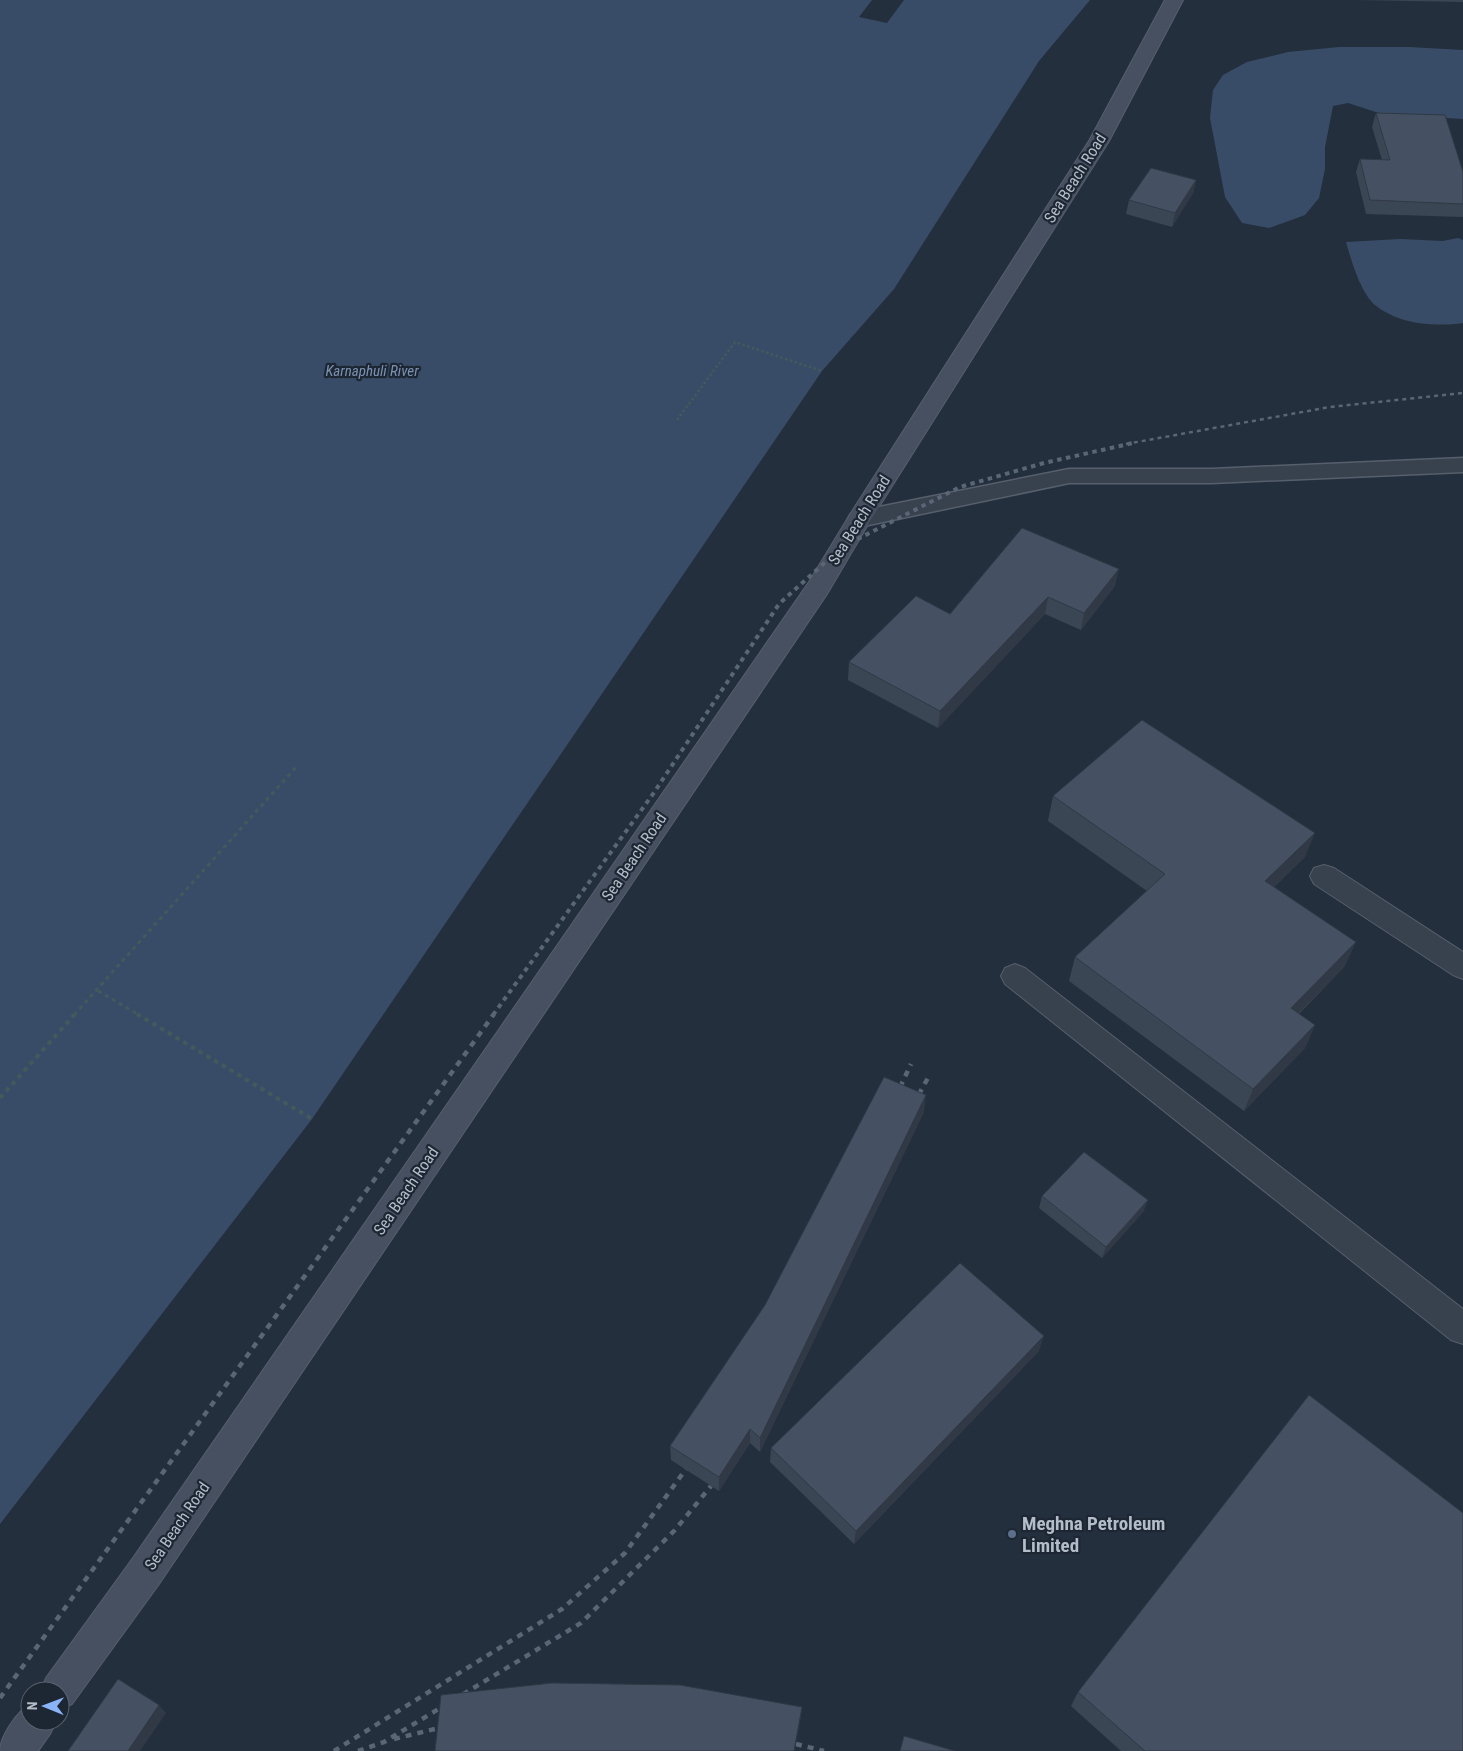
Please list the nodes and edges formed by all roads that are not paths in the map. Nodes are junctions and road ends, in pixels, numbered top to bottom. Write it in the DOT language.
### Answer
graph roads {
  1 [pos="1174,0"];
  2 [pos="1463,465"];
  3 [pos="859,519"];
  4 [pos="1324,876"];
  5 [pos="1463,967"];
  6 [pos="1015,976"];
  7 [pos="1463,1329"];
  8 [pos="66,1681"];
  9 [pos="30,1731"];
  10 [pos="15,1751"];
  1 -- 3 [label="main road, Sea Beach Road"];
  2 -- 3 [label="lane"];
  3 -- 8 [label="main road, Sea Beach Road"];
  4 -- 5 [label="street"];
  6 -- 7 [label="street"];
  9 -- 10 [label="main road"];
}
